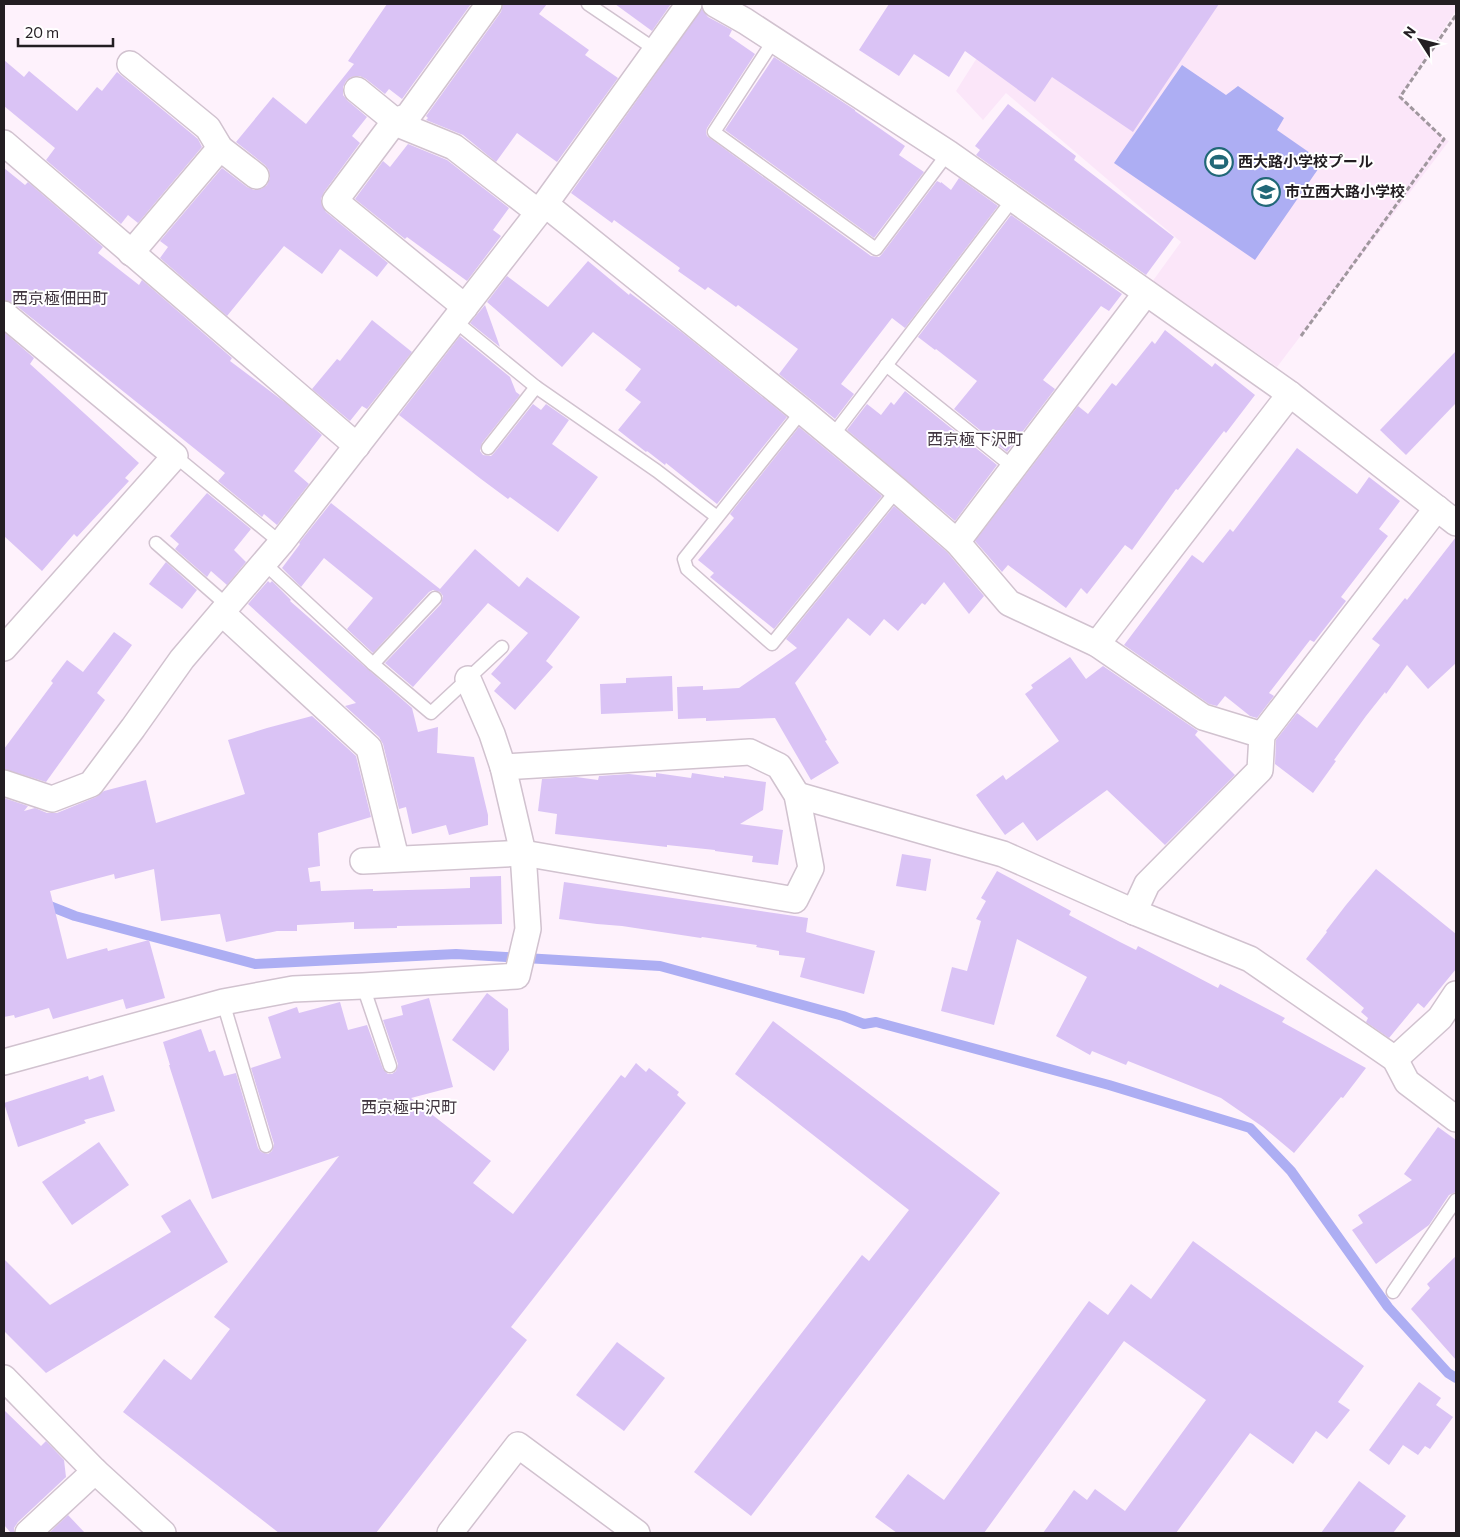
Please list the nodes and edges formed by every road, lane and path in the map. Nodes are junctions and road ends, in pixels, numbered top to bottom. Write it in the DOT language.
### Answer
graph roads {
  1 [pos="489,4"];
  2 [pos="588,4"];
  3 [pos="689,4"];
  4 [pos="715,4"];
  5 [pos="751,12"];
  6 [pos="1456,15"];
  7 [pos="774,40"];
  8 [pos="656,50"];
  9 [pos="130,64"];
  10 [pos="357,90"];
  11 [pos="395,121"];
  12 [pos="4,143"];
  13 [pos="220,148"];
  14 [pos="948,153"];
  15 [pos="256,176"];
  16 [pos="1013,199"];
  17 [pos="541,208"];
  18 [pos="131,253"];
  19 [pos="1146,293"];
  20 [pos="4,314"];
  21 [pos="460,314"];
  22 [pos="1301,336"];
  23 [pos="886,365"];
  24 [pos="536,387"];
  25 [pos="1290,394"];
  26 [pos="802,411"];
  27 [pos="832,435"];
  28 [pos="357,446"];
  29 [pos="488,448"];
  30 [pos="175,456"];
  31 [pos="1014,468"];
  32 [pos="897,490"];
  33 [pos="1447,516"];
  34 [pos="717,517"];
  35 [pos="957,542"];
  36 [pos="156,543"];
  37 [pos="281,543"];
  38 [pos="264,563"];
  39 [pos="434,598"];
  40 [pos="225,609"];
  41 [pos="1097,644"];
  42 [pos="502,647"];
  43 [pos="4,648"];
  44 [pos="373,664"];
  45 [pos="468,679"];
  46 [pos="1262,735"];
  47 [pos="503,767"];
  48 [pos="4,784"];
  49 [pos="796,795"];
  50 [pos="522,853"];
  51 [pos="396,858"];
  52 [pos="363,861"];
  53 [pos="1134,912"];
  54 [pos="363,986"];
  55 [pos="1456,994"];
  56 [pos="223,1002"];
  57 [pos="1395,1058"];
  58 [pos="4,1062"];
  59 [pos="390,1066"];
  60 [pos="1456,1119"];
  61 [pos="266,1146"];
  62 [pos="1456,1200"];
  63 [pos="1393,1292"];
  64 [pos="4,1378"];
  65 [pos="95,1471"];
  66 [pos="28,1533"];
  67 [pos="163,1533"];
  68 [pos="450,1533"];
  69 [pos="637,1533"];
  1 -- 11 [label="street"];
  2 -- 8 [label="lane"];
  3 -- 8 [label="street"];
  4 -- 5 [label="street"];
  5 -- 7 [label="street"];
  6 -- 22 [label="path"];
  7 -- 14 [label="street"];
  7 -- 14 [label="lane"];
  8 -- 17 [label="street"];
  9 -- 13 [label="street"];
  10 -- 11 [label="street"];
  11 -- 17 [label="street"];
  11 -- 21 [label="street"];
  12 -- 18 [label="street"];
  13 -- 15 [label="street"];
  13 -- 18 [label="street"];
  14 -- 16 [label="street"];
  16 -- 19 [label="street"];
  16 -- 23 [label="lane"];
  17 -- 21 [label="street"];
  17 -- 26 [label="street"];
  18 -- 28 [label="street"];
  19 -- 25 [label="street"];
  19 -- 31 [label="street"];
  20 -- 30 [label="street"];
  21 -- 24 [label="lane"];
  21 -- 28 [label="street"];
  23 -- 27 [label="lane"];
  23 -- 31 [label="lane"];
  24 -- 29 [label="lane"];
  24 -- 34 [label="lane"];
  25 -- 33 [label="street"];
  25 -- 41 [label="street"];
  26 -- 27 [label="street"];
  26 -- 34 [label="lane"];
  27 -- 32 [label="street"];
  28 -- 37 [label="street"];
  30 -- 37 [label="lane"];
  30 -- 43 [label="street"];
  31 -- 35 [label="street"];
  32 -- 34 [label="lane"];
  32 -- 35 [label="street"];
  33 -- 46 [label="street"];
  35 -- 41 [label="street"];
  36 -- 40 [label="lane"];
  37 -- 38 [label="street"];
  38 -- 40 [label="street"];
  38 -- 44 [label="lane"];
  39 -- 44 [label="lane"];
  40 -- 48 [label="street"];
  40 -- 51 [label="street"];
  41 -- 46 [label="street"];
  42 -- 45 [label="lane"];
  44 -- 45 [label="lane"];
  45 -- 47 [label="street"];
  46 -- 53 [label="street"];
  47 -- 49 [label="street"];
  47 -- 50 [label="street"];
  49 -- 50 [label="street"];
  49 -- 53 [label="street"];
  50 -- 51 [label="street"];
  50 -- 54 [label="street"];
  51 -- 52 [label="street"];
  53 -- 57 [label="street"];
  54 -- 56 [label="street"];
  54 -- 59 [label="lane"];
  55 -- 57 [label="street"];
  56 -- 58 [label="street"];
  56 -- 61 [label="lane"];
  57 -- 60 [label="street"];
  62 -- 63 [label="lane"];
  64 -- 65 [label="street"];
  65 -- 66 [label="street"];
  65 -- 67 [label="street"];
  68 -- 69 [label="street"];
}
